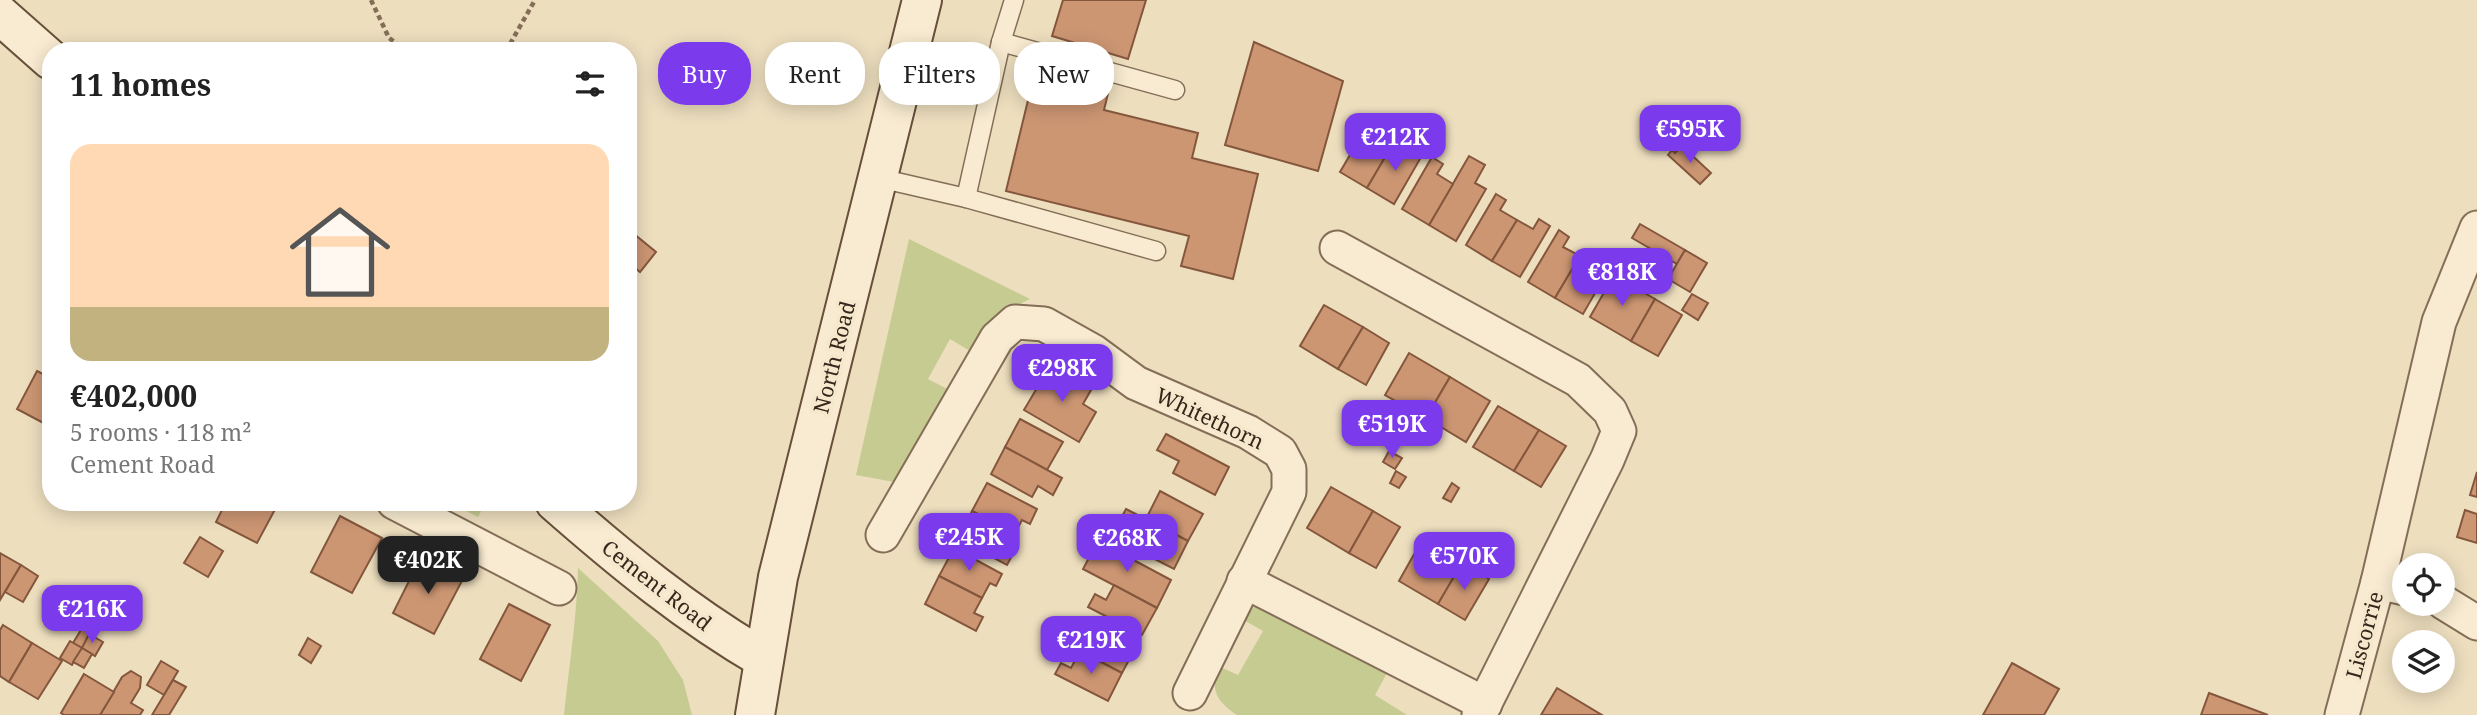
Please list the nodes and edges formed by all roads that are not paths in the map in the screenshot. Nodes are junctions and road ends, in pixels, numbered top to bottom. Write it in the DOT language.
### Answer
graph roads {
  1 [pos="922,0"];
  2 [pos="1014,0"];
  3 [pos="0,15"];
  4 [pos="1002,42"];
  5 [pos="42,52"];
  6 [pos="1175,90"];
  7 [pos="879,178"];
  8 [pos="966,198"];
  9 [pos="2477,228"];
  10 [pos="1337,248"];
  11 [pos="1156,251"];
  12 [pos="411,511"];
  13 [pos="565,511"];
  14 [pos="883,534"];
  15 [pos="1244,581"];
  16 [pos="2391,585"];
  17 [pos="559,588"];
  18 [pos="2455,609"];
  19 [pos="2477,623"];
  20 [pos="764,659"];
  21 [pos="1190,692"];
  22 [pos="1482,709"];
  23 [pos="755,715"];
  24 [pos="2342,715"];
  1 -- 7 [label="main road, North Road"];
  2 -- 4 [label="lane"];
  3 -- 5 [label="main road"];
  4 -- 6 [label="lane"];
  4 -- 8 [label="lane"];
  7 -- 8 [label="lane"];
  7 -- 20 [label="main road, North Road"];
  8 -- 11 [label="lane"];
  9 -- 16 [label="street, Liscorrie"];
  10 -- 22 [label="street"];
  12 -- 17 [label="street"];
  13 -- 20 [label="main road, Cement Road"];
  14 -- 15 [label="street, Whitethorn"];
  15 -- 21 [label="street, Whitethorn"];
  15 -- 22 [label="street"];
  16 -- 24 [label="street, Liscorrie"];
  18 -- 19 [label="street"];
  20 -- 23 [label="main road, North Road"];
}
